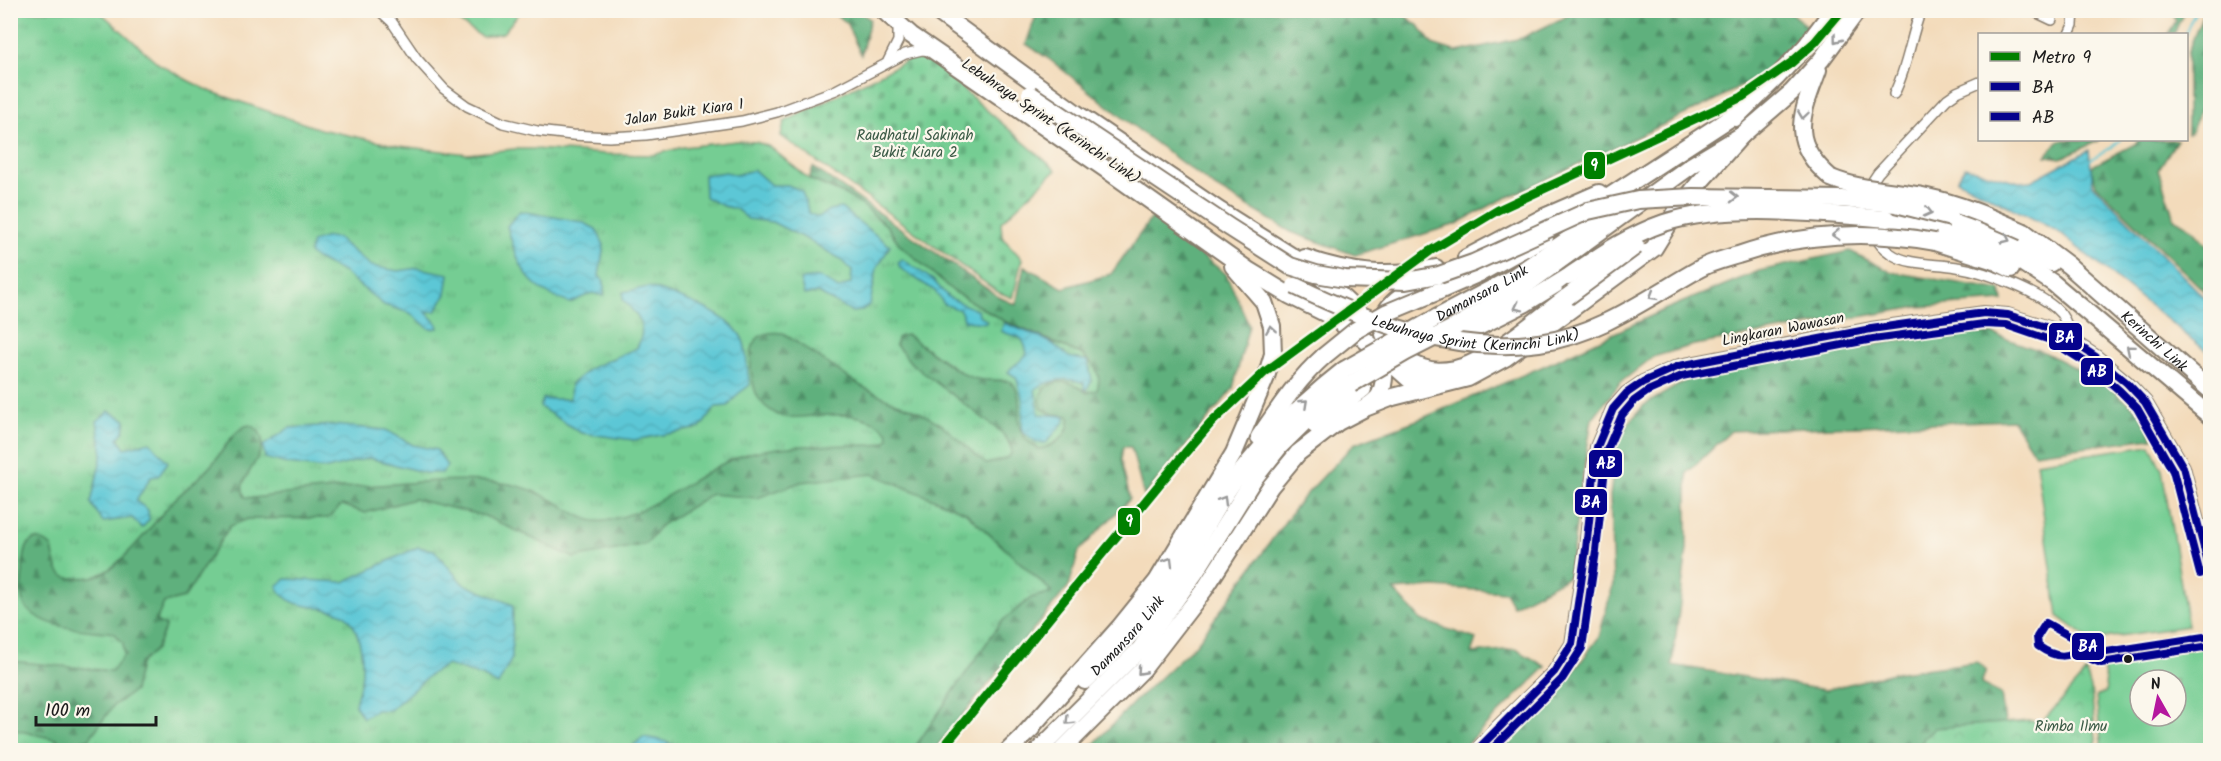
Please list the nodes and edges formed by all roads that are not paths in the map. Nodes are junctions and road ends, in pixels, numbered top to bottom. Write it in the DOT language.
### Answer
graph roads {
  1 [pos="379,10"];
  2 [pos="883,10"];
  3 [pos="924,10"];
  4 [pos="935,10"];
  5 [pos="1833,10"];
  6 [pos="1858,10"];
  7 [pos="1921,10"];
  8 [pos="2031,10"];
  9 [pos="2074,10"];
  10 [pos="894,17"];
  11 [pos="2052,20"];
  12 [pos="2070,33"];
  13 [pos="934,51"];
  14 [pos="1821,60"];
  15 [pos="887,63"];
  16 [pos="1978,83"];
  17 [pos="1894,94"];
  18 [pos="1026,97"];
  19 [pos="1741,111"];
  20 [pos="1742,135"];
  21 [pos="1636,179"];
  22 [pos="1588,211"];
  23 [pos="1836,215"];
  24 [pos="1942,230"];
  25 [pos="1214,246"];
  26 [pos="1282,249"];
  27 [pos="1312,269"];
  28 [pos="2097,292"];
  29 [pos="1289,295"];
  30 [pos="2054,308"];
  31 [pos="2083,309"];
  32 [pos="2055,330"];
  33 [pos="2071,340"];
  34 [pos="1384,357"];
  35 [pos="1468,378"];
  36 [pos="1352,381"];
  37 [pos="2211,390"];
  38 [pos="1365,408"];
  39 [pos="2211,416"];
  40 [pos="1236,478"];
  41 [pos="1214,561"];
  42 [pos="2211,571"];
  43 [pos="1194,603"];
  44 [pos="1140,649"];
  45 [pos="1024,735"];
  46 [pos="1009,750"];
  47 [pos="1039,750"];
  48 [pos="1062,750"];
  49 [pos="1477,750"];
  1 -- 15 [label="street, Jalan Bukit Kiara 1"];
  2 -- 10 [label="highway"];
  3 -- 18 [label="highway, Lebuhraya Sprint (Kerinchi Link)"];
  4 -- 26 [label="highway"];
  5 -- 19 [label="highway, Damansara Link"];
  6 -- 14 [label="highway, Damansara Link, one-way"];
  7 -- 17 [label="street"];
  8 -- 11 [label="street"];
  9 -- 12 [label="street"];
  10 -- 13 [label="highway"];
  10 -- 15 [label="street"];
  10 -- 18 [label="highway, Lebuhraya Sprint (Kerinchi Link)"];
  13 -- 15 [label="street, Jalan Bukit Kiara 1"];
  13 -- 25 [label="highway"];
  14 -- 20 [label="highway, Damansara Link"];
  14 -- 28 [label="highway, one-way, bridge"];
  16 -- 30 [label="street"];
  18 -- 22 [label="highway, Lebuhraya Sprint (Kerinchi Link), bridge"];
  24 -- 18 [label="highway, Lebuhraya Sprint (Kerinchi Link), one-way, bridge"];
  19 -- 21 [label="highway"];
  19 -- 36 [label="highway, Damansara Link, bridge"];
  20 -- 35 [label="highway"];
  20 -- 36 [label="highway, Damansara Link, bridge"];
  21 -- 23 [label="highway, bridge"];
  21 -- 26 [label="highway"];
  22 -- 24 [label="highway, Lebuhraya Sprint (Kerinchi Link), one-way, bridge"];
  22 -- 40 [label="highway, bridge"];
  23 -- 24 [label="highway, bridge"];
  23 -- 36 [label="highway, one-way, bridge"];
  24 -- 28 [label="highway, Lebuhraya Sprint (Kerinchi Link), one-way"];
  24 -- 31 [label="highway, Lebuhraya Sprint (Kerinchi Link)"];
  25 -- 29 [label="highway"];
  45 -- 25 [label="highway, one-way"];
  26 -- 27 [label="highway"];
  27 -- 29 [label="highway"];
  27 -- 34 [label="highway"];
  28 -- 37 [label="highway, Kerinchi Link"];
  29 -- 34 [label="highway"];
  30 -- 32 [label="street"];
  30 -- 33 [label="street"];
  39 -- 31 [label="highway, Kerinchi Link, one-way"];
  32 -- 33 [label="street, Lingkaran Wawasan"];
  32 -- 49 [label="street, Lingkaran Wawasan"];
  33 -- 42 [label="street, Lingkaran Wawasan"];
  34 -- 35 [label="highway"];
  34 -- 38 [label="highway"];
  35 -- 38 [label="highway"];
  40 -- 36 [label="highway, Damansara Link, one-way"];
  36 -- 41 [label="highway"];
  36 -- 44 [label="highway, Damansara Link"];
  38 -- 43 [label="highway"];
  45 -- 40 [label="highway, Damansara Link, one-way"];
  41 -- 43 [label="highway"];
  41 -- 44 [label="highway"];
  43 -- 48 [label="highway, one-way"];
  44 -- 47 [label="highway, Damansara Link, one-way"];
  45 -- 46 [label="highway, Damansara Link"];
}
